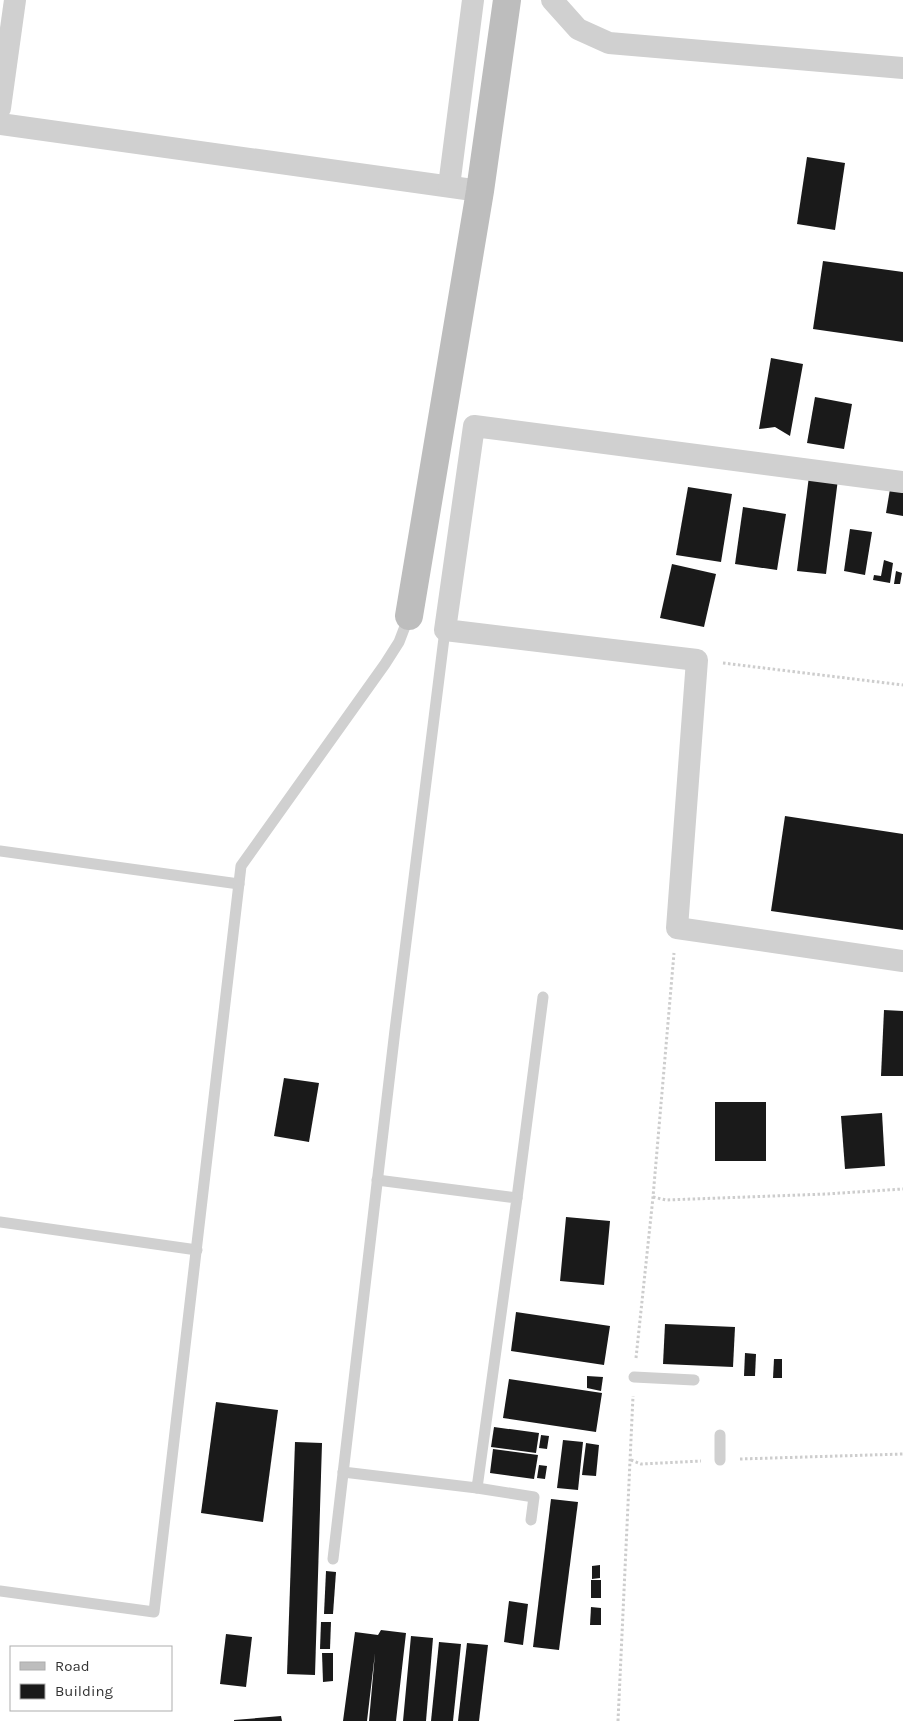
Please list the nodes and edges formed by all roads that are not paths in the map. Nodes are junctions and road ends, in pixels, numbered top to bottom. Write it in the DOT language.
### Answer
graph roads {
  1 [pos="14,0"];
  2 [pos="473,0"];
  3 [pos="508,0"];
  4 [pos="552,0"];
  5 [pos="903,68"];
  6 [pos="0,108"];
  7 [pos="0,124"];
  8 [pos="449,186"];
  9 [pos="480,190"];
  10 [pos="903,482"];
  11 [pos="409,616"];
  12 [pos="445,630"];
  13 [pos="0,851"];
  14 [pos="239,884"];
  15 [pos="903,961"];
  16 [pos="543,997"];
  17 [pos="377,1180"];
  18 [pos="517,1198"];
  19 [pos="0,1222"];
  20 [pos="196,1250"];
  21 [pos="634,1377"];
  22 [pos="694,1380"];
  23 [pos="720,1435"];
  24 [pos="720,1460"];
  25 [pos="343,1472"];
  26 [pos="477,1488"];
  27 [pos="531,1520"];
  28 [pos="333,1559"];
  29 [pos="0,1591"];
  1 -- 6 [label="street"];
  2 -- 8 [label="street"];
  3 -- 9 [label="street"];
  4 -- 5 [label="street"];
  7 -- 8 [label="street"];
  8 -- 9 [label="street"];
  9 -- 11 [label="street"];
  10 -- 12 [label="street"];
  11 -- 14 [label="lane"];
  12 -- 15 [label="street"];
  12 -- 17 [label="lane"];
  13 -- 14 [label="lane"];
  14 -- 20 [label="lane"];
  16 -- 18 [label="lane"];
  17 -- 18 [label="lane"];
  17 -- 25 [label="lane"];
  18 -- 26 [label="lane"];
  19 -- 20 [label="lane"];
  20 -- 29 [label="lane"];
  21 -- 22 [label="lane"];
  23 -- 24 [label="lane"];
  25 -- 26 [label="lane"];
  25 -- 28 [label="lane"];
  26 -- 27 [label="lane"];
}
